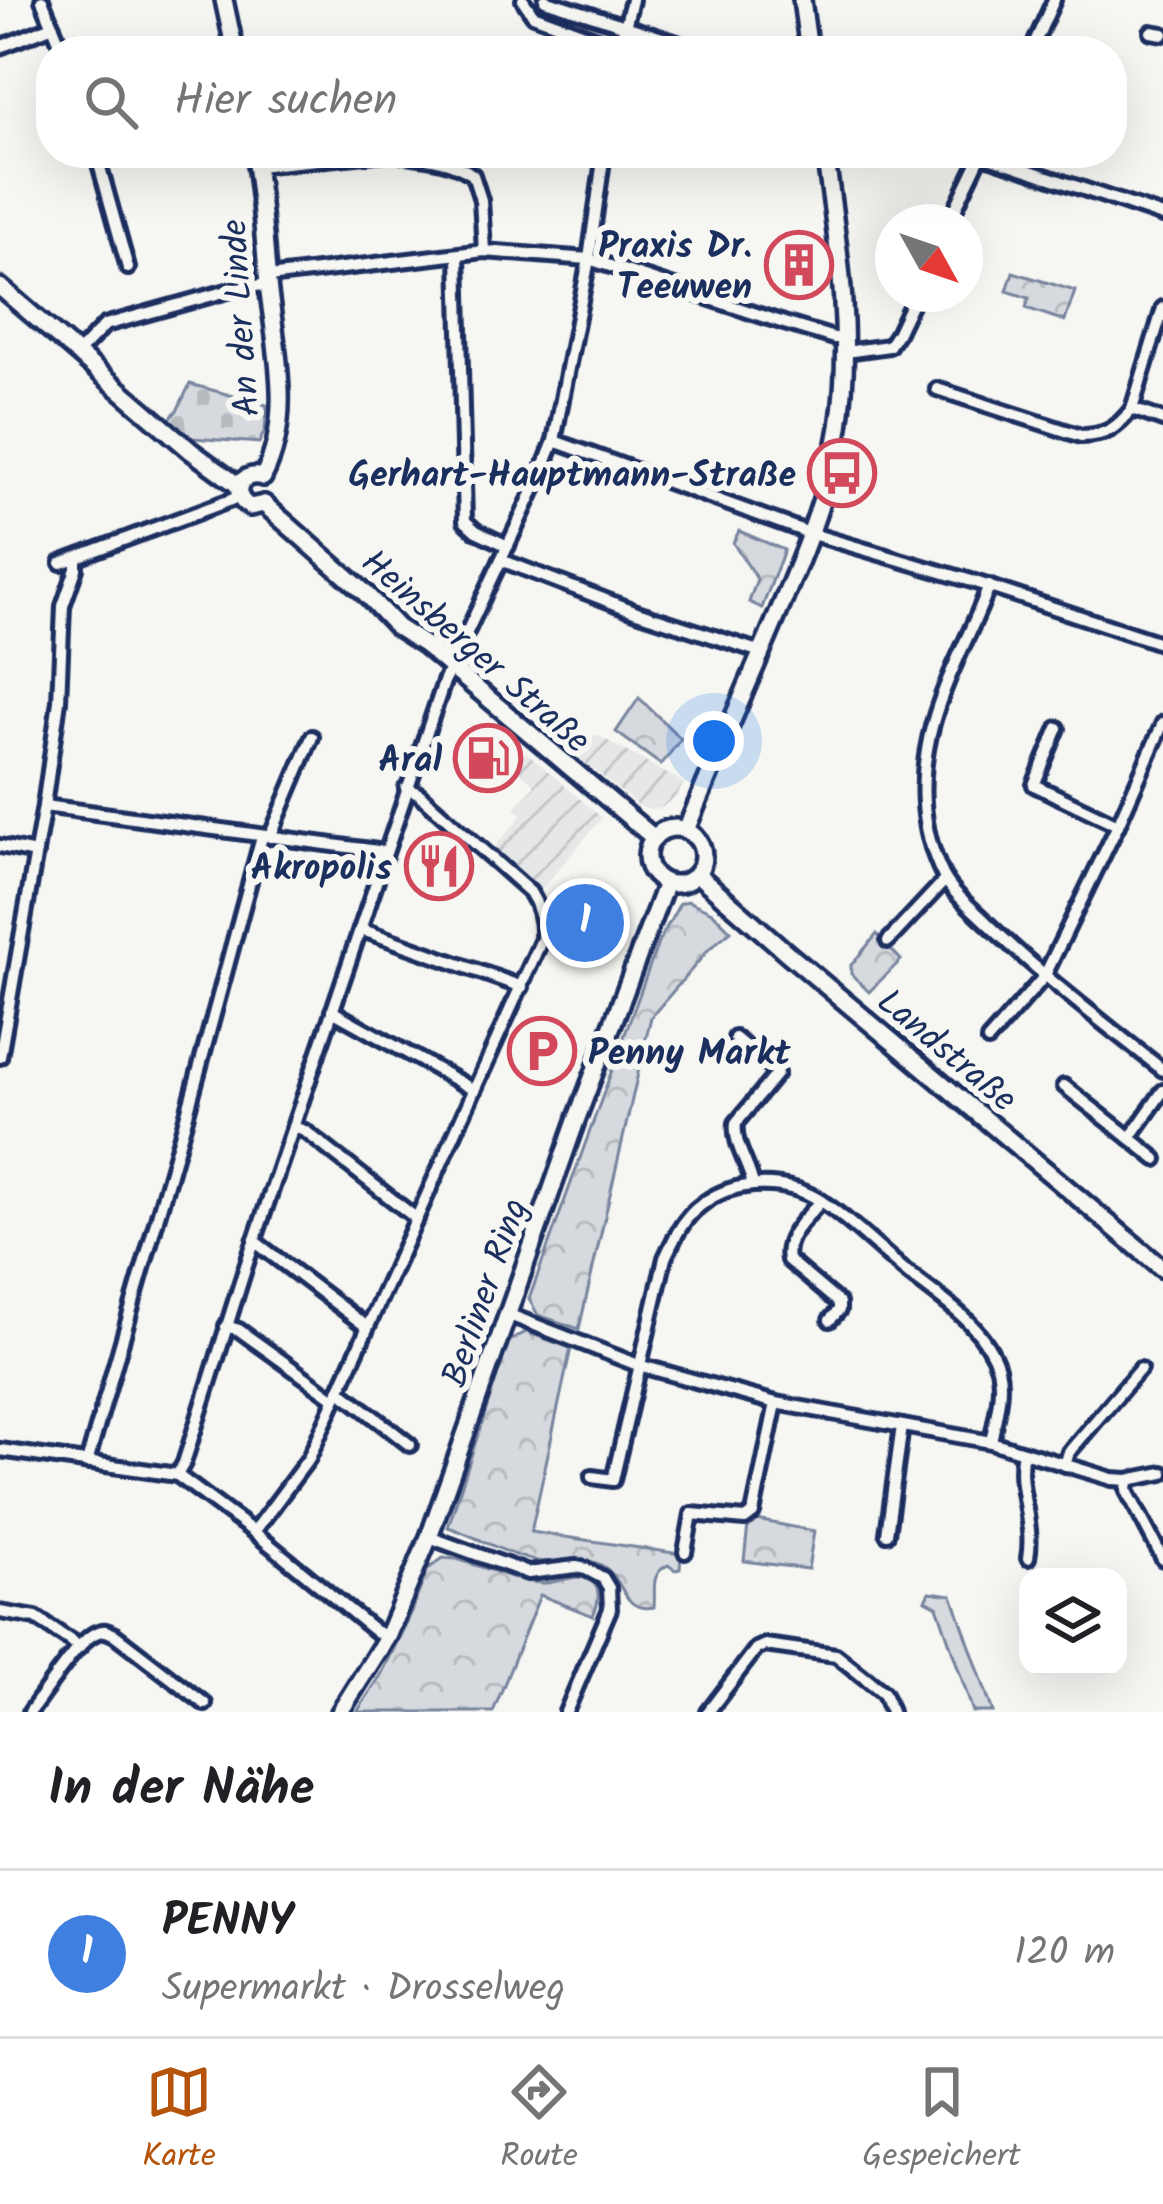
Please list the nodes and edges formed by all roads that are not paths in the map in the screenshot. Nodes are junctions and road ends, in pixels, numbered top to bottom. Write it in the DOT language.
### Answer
graph roads {
  1 [pos="42,0"];
  2 [pos="524,0"];
  3 [pos="545,0"];
  4 [pos="632,0"];
  5 [pos="802,0"];
  6 [pos="1054,0"];
  7 [pos="229,1"];
  8 [pos="53,26"];
  9 [pos="623,26"];
  10 [pos="57,36"];
  11 [pos="233,36"];
  12 [pos="586,36"];
  13 [pos="621,36"];
  14 [pos="655,36"];
  15 [pos="806,36"];
  16 [pos="1037,36"];
  17 [pos="0,47"];
  18 [pos="100,168"];
  19 [pos="257,168"];
  20 [pos="461,168"];
  21 [pos="602,168"];
  22 [pos="826,168"];
  23 [pos="973,168"];
  24 [pos="1024,168"];
  25 [pos="958,204"];
  26 [pos="1163,216"];
  27 [pos="484,251"];
  28 [pos="458,256"];
  29 [pos="589,259"];
  30 [pos="128,268"];
  31 [pos="268,281"];
  32 [pos="0,287"];
  33 [pos="1163,308"];
  34 [pos="907,312"];
  35 [pos="845,345"];
  36 [pos="76,354"];
  37 [pos="937,388"];
  38 [pos="1132,410"];
  39 [pos="1163,420"];
  40 [pos="554,441"];
  41 [pos="263,477"];
  42 [pos="239,492"];
  43 [pos="264,504"];
  44 [pos="812,534"];
  45 [pos="508,546"];
  46 [pos="76,559"];
  47 [pos="501,560"];
  48 [pos="61,563"];
  49 [pos="988,586"];
  50 [pos="1163,644"];
  51 [pos="761,652"];
  52 [pos="449,666"];
  53 [pos="1163,723"];
  54 [pos="1058,728"];
  55 [pos="312,737"];
  56 [pos="406,788"];
  57 [pos="44,806"];
  58 [pos="1118,826"];
  59 [pos="686,830"];
  60 [pos="266,837"];
  61 [pos="654,838"];
  62 [pos="0,846"];
  63 [pos="385,852"];
  64 [pos="36,853"];
  65 [pos="697,874"];
  66 [pos="945,880"];
  67 [pos="666,883"];
  68 [pos="360,929"];
  69 [pos="888,940"];
  70 [pos="1045,977"];
  71 [pos="521,987"];
  72 [pos="332,1011"];
  73 [pos="3,1026"];
  74 [pos="735,1038"];
  75 [pos="988,1040"];
  76 [pos="0,1057"];
  77 [pos="1163,1070"];
  78 [pos="1064,1086"];
  79 [pos="474,1090"];
  80 [pos="1163,1090"];
  81 [pos="293,1127"];
  82 [pos="1130,1138"];
  83 [pos="1156,1159"];
  84 [pos="752,1185"];
  85 [pos="821,1201"];
  86 [pos="417,1219"];
  87 [pos="254,1240"];
  88 [pos="1163,1269"];
  89 [pos="507,1314"];
  90 [pos="830,1320"];
  91 [pos="226,1326"];
  92 [pos="367,1327"];
  93 [pos="638,1365"];
  94 [pos="1140,1369"];
  95 [pos="337,1394"];
  96 [pos="776,1403"];
  97 [pos="902,1426"];
  98 [pos="991,1442"];
  99 [pos="410,1445"];
  100 [pos="0,1450"];
  101 [pos="1023,1452"];
  102 [pos="87,1462"];
  103 [pos="1064,1465"];
  104 [pos="1163,1473"];
  105 [pos="177,1474"];
  106 [pos="592,1477"];
  107 [pos="1128,1480"];
  108 [pos="254,1532"];
  109 [pos="887,1534"];
  110 [pos="429,1537"];
  111 [pos="685,1552"];
  112 [pos="1028,1558"];
  113 [pos="1163,1559"];
  114 [pos="0,1612"];
  115 [pos="387,1636"];
  116 [pos="80,1647"];
  117 [pos="205,1704"];
  118 [pos="30,1712"];
  119 [pos="340,1712"];
  120 [pos="566,1712"];
  121 [pos="708,1712"];
  122 [pos="890,1712"];
  1 -- 8 [label="street"];
  2 -- 12 [label="street"];
  3 -- 9 [label="street"];
  4 -- 9 [label="street"];
  5 -- 15 [label="street"];
  6 -- 16 [label="street"];
  7 -- 11 [label="street"];
  8 -- 10 [label="street"];
  8 -- 17 [label="street"];
  9 -- 13 [label="street"];
  9 -- 14 [label="street"];
  18 -- 30 [label="street"];
  19 -- 31 [label="street, An der Linde"];
  20 -- 27 [label="street"];
  21 -- 29 [label="street"];
  22 -- 35 [label="street"];
  23 -- 25 [label="street"];
  24 -- 26 [label="street"];
  27 -- 28 [label="street"];
  27 -- 29 [label="street"];
  28 -- 31 [label="street"];
  28 -- 45 [label="street"];
  29 -- 35 [label="street"];
  29 -- 40 [label="street"];
  31 -- 36 [label="street"];
  31 -- 41 [label="street, An der Linde"];
  32 -- 36 [label="street, Heinsberger Straße"];
  33 -- 38 [label="street"];
  34 -- 35 [label="street"];
  35 -- 44 [label="street"];
  36 -- 42 [label="street, Heinsberger Straße"];
  37 -- 38 [label="street"];
  38 -- 39 [label="street"];
  40 -- 44 [label="street"];
  40 -- 45 [label="street"];
  41 -- 42 [label="street"];
  41 -- 43 [label="street"];
  42 -- 43 [label="street, Heinsberger Straße"];
  42 -- 46 [label="street"];
  43 -- 52 [label="street, Heinsberger Straße"];
  44 -- 49 [label="street"];
  44 -- 51 [label="street"];
  45 -- 47 [label="street"];
  46 -- 48 [label="street"];
  46 -- 57 [label="street"];
  47 -- 51 [label="street"];
  47 -- 52 [label="street"];
  49 -- 50 [label="street"];
  49 -- 66 [label="street"];
  51 -- 59 [label="street"];
  52 -- 56 [label="street"];
  52 -- 61 [label="street, Heinsberger Straße"];
  53 -- 58 [label="street"];
  54 -- 58 [label="street"];
  55 -- 60 [label="street"];
  56 -- 63 [label="street"];
  56 -- 71 [label="street"];
  57 -- 60 [label="street"];
  57 -- 64 [label="street"];
  58 -- 70 [label="street"];
  59 -- 61 [label="street"];
  59 -- 65 [label="street"];
  60 -- 63 [label="street"];
  60 -- 102 [label="street"];
  61 -- 67 [label="street"];
  62 -- 64 [label="street"];
  63 -- 68 [label="street"];
  64 -- 73 [label="street"];
  65 -- 67 [label="street"];
  65 -- 88 [label="street, Landstraße"];
  66 -- 69 [label="street"];
  66 -- 70 [label="street"];
  67 -- 89 [label="street, Berliner Ring"];
  68 -- 71 [label="street"];
  68 -- 72 [label="street"];
  70 -- 75 [label="street"];
  70 -- 77 [label="street"];
  71 -- 79 [label="street"];
  72 -- 79 [label="street"];
  72 -- 81 [label="street"];
  73 -- 76 [label="street"];
  74 -- 84 [label="street"];
  78 -- 82 [label="street"];
  79 -- 86 [label="street"];
  80 -- 82 [label="street"];
  81 -- 86 [label="street"];
  81 -- 87 [label="street"];
  82 -- 83 [label="street"];
  84 -- 85 [label="street"];
  84 -- 93 [label="street"];
  85 -- 90 [label="street"];
  85 -- 98 [label="street"];
  86 -- 92 [label="street"];
  87 -- 91 [label="street"];
  87 -- 92 [label="street"];
  89 -- 93 [label="street"];
  89 -- 110 [label="street, Berliner Ring"];
  91 -- 95 [label="street"];
  91 -- 105 [label="street"];
  92 -- 95 [label="street"];
  93 -- 96 [label="street"];
  93 -- 106 [label="street"];
  94 -- 103 [label="street"];
  95 -- 99 [label="street"];
  95 -- 108 [label="street"];
  96 -- 97 [label="street"];
  96 -- 111 [label="street"];
  97 -- 98 [label="street"];
  97 -- 109 [label="street"];
  98 -- 101 [label="street"];
  100 -- 102 [label="street"];
  101 -- 103 [label="street"];
  101 -- 112 [label="street"];
  102 -- 105 [label="street"];
  103 -- 107 [label="street"];
  104 -- 107 [label="street"];
  105 -- 108 [label="street"];
  107 -- 113 [label="street"];
  108 -- 115 [label="street"];
  110 -- 115 [label="street, Berliner Ring"];
  110 -- 120 [label="street"];
  114 -- 116 [label="street"];
  115 -- 119 [label="street, Berliner Ring"];
  116 -- 117 [label="street"];
  116 -- 118 [label="street"];
  121 -- 122 [label="street"];
}
